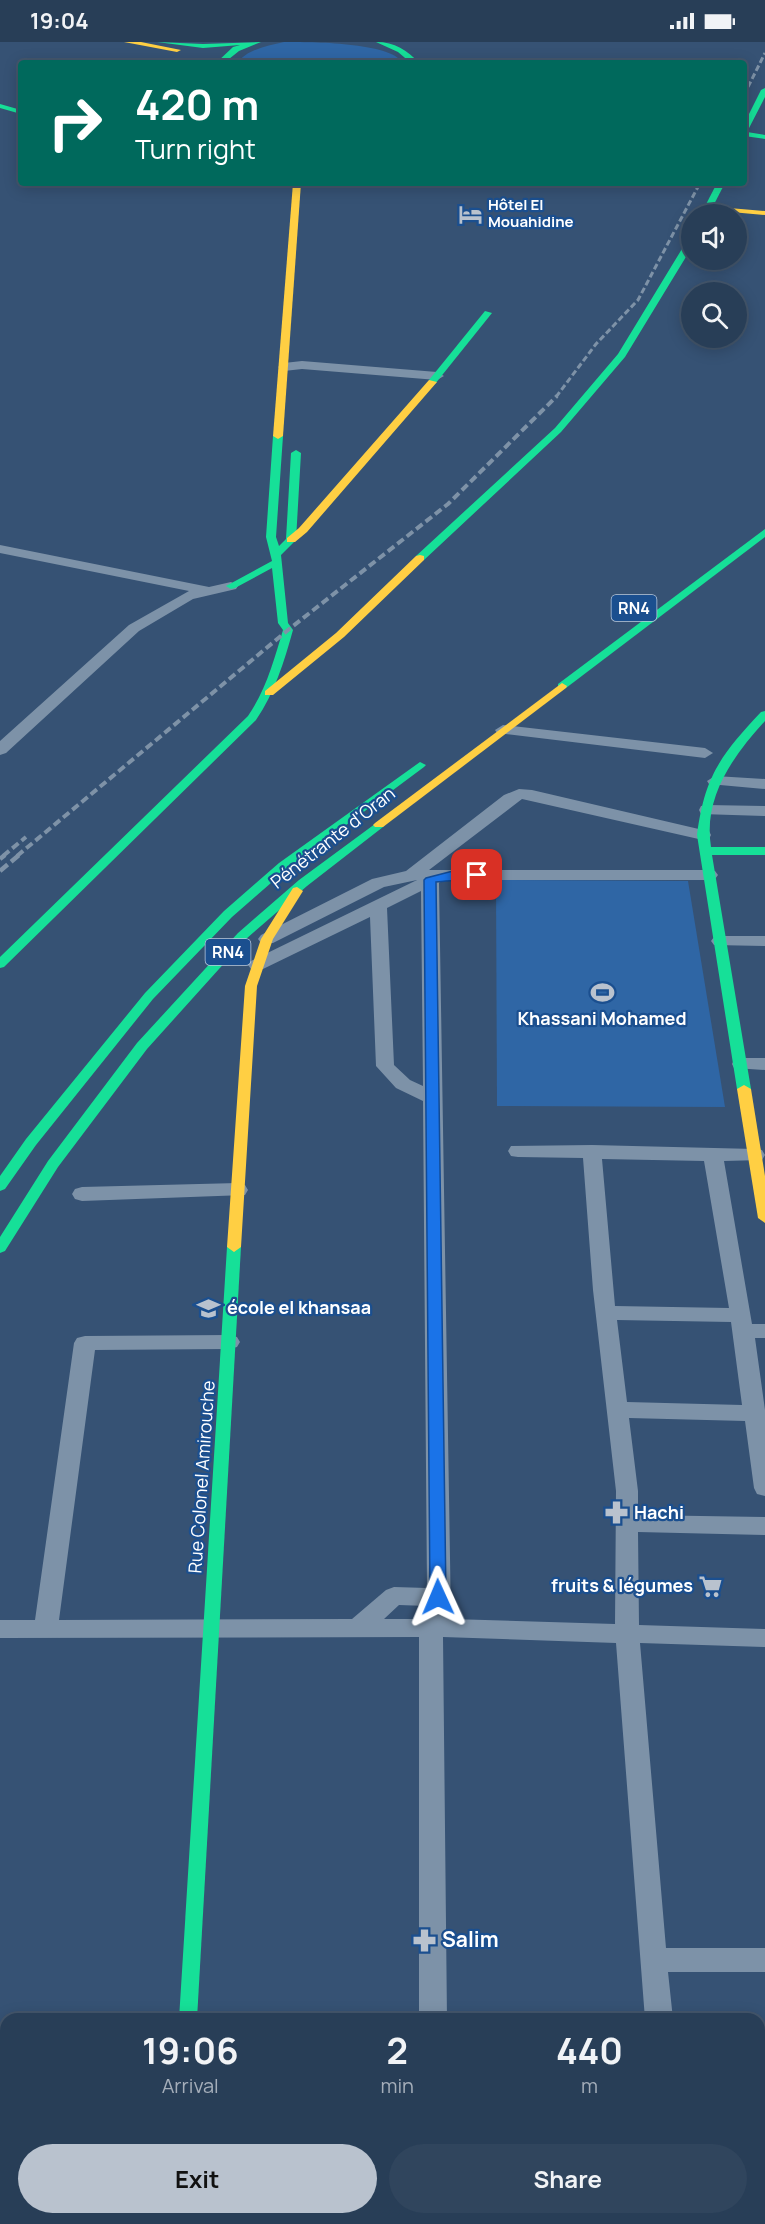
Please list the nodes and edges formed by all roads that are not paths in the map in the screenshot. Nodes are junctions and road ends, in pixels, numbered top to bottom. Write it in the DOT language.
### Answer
graph roads {
  1 [pos="128,42"];
  2 [pos="161,42"];
  3 [pos="256,42"];
  4 [pos="380,42"];
  5 [pos="415,57"];
  6 [pos="205,60"];
  7 [pos="223,60"];
  8 [pos="765,90"];
  9 [pos="0,106"];
  10 [pos="18,111"];
  11 [pos="0,112"];
  12 [pos="18,116"];
  13 [pos="747,125"];
  14 [pos="747,131"];
  15 [pos="765,131"];
  16 [pos="747,132"];
  17 [pos="765,137"];
  18 [pos="297,186"];
  19 [pos="720,186"];
  20 [pos="296,204"];
  21 [pos="710,204"];
  22 [pos="312,205"];
  23 [pos="747,211"];
  24 [pos="765,212"];
  25 [pos="681,258"];
  26 [pos="488,313"];
  27 [pos="284,367"];
  28 [pos="437,376"];
  29 [pos="297,435"];
  30 [pos="765,532"];
  31 [pos="291,540"];
  32 [pos="0,549"];
  33 [pos="277,558"];
  34 [pos="231,586"];
  35 [pos="280,586"];
  36 [pos="207,591"];
  37 [pos="269,693"];
  38 [pos="765,714"];
  39 [pos="503,730"];
  40 [pos="0,750"];
  41 [pos="705,753"];
  42 [pos="431,757"];
  43 [pos="716,781"];
  44 [pos="765,784"];
  45 [pos="707,810"];
  46 [pos="765,811"];
  47 [pos="704,843"];
  48 [pos="765,851"];
  49 [pos="710,875"];
  50 [pos="421,878"];
  51 [pos="303,883"];
  52 [pos="378,904"];
  53 [pos="287,905"];
  54 [pos="310,918"];
  55 [pos="267,939"];
  56 [pos="720,941"];
  57 [pos="765,941"];
  58 [pos="0,964"];
  59 [pos="257,964"];
  60 [pos="741,1064"];
  61 [pos="765,1064"];
  62 [pos="432,1098"];
  63 [pos="518,1151"];
  64 [pos="592,1151"];
  65 [pos="713,1154"];
  66 [pos="755,1155"];
  67 [pos="0,1185"];
  68 [pos="238,1190"];
  69 [pos="82,1194"];
  70 [pos="764,1205"];
  71 [pos="0,1248"];
  72 [pos="607,1313"];
  73 [pos="741,1323"];
  74 [pos="765,1331"];
  75 [pos="228,1342"];
  76 [pos="619,1410"];
  77 [pos="753,1413"];
  78 [pos="765,1488"];
  79 [pos="627,1523"];
  80 [pos="765,1526"];
  81 [pos="438,1597"];
  82 [pos="46,1627"];
  83 [pos="210,1628"];
  84 [pos="358,1628"];
  85 [pos="435,1628"];
  86 [pos="0,1629"];
  87 [pos="627,1634"];
  88 [pos="765,1638"];
  89 [pos="654,1960"];
  90 [pos="765,1960"];
  91 [pos="188,2013"];
  92 [pos="433,2013"];
  93 [pos="658,2013"];
  1 -- 6 [label="main road"];
  2 -- 3 [label="main road"];
  3 -- 7 [label="main road"];
  4 -- 5 [label="main road"];
  8 -- 13 [label="main road"];
  9 -- 10 [label="main road"];
  11 -- 12 [label="main road"];
  14 -- 15 [label="main road"];
  16 -- 17 [label="main road"];
  18 -- 20 [label="main road"];
  19 -- 21 [label="main road"];
  20 -- 22 [label="main road"];
  20 -- 27 [label="main road"];
  23 -- 24 [label="main road"];
  25 -- 37 [label="main road"];
  26 -- 28 [label="main road"];
  27 -- 28 [label="street"];
  27 -- 33 [label="main road"];
  28 -- 31 [label="main road"];
  29 -- 31 [label="main road"];
  30 -- 39 [label="main road, Pénétrante d'Oran / RN4"];
  31 -- 33 [label="main road"];
  32 -- 36 [label="street"];
  33 -- 34 [label="main road"];
  33 -- 35 [label="main road"];
  34 -- 35 [label="main road"];
  34 -- 36 [label="street"];
  35 -- 37 [label="main road"];
  36 -- 40 [label="street"];
  37 -- 58 [label="main road"];
  38 -- 43 [label="main road"];
  39 -- 41 [label="street"];
  39 -- 51 [label="main road, Pénétrante d'Oran / RN4"];
  42 -- 67 [label="main road, Pénétrante d'Oran / RN4"];
  43 -- 44 [label="street"];
  43 -- 45 [label="main road"];
  45 -- 46 [label="street"];
  45 -- 47 [label="main road"];
  47 -- 48 [label="main road"];
  47 -- 49 [label="main road"];
  47 -- 50 [label="street"];
  49 -- 50 [label="street"];
  49 -- 56 [label="main road"];
  50 -- 52 [label="street"];
  50 -- 54 [label="street"];
  50 -- 62 [label="street"];
  51 -- 53 [label="main road, Rue Colonel Amirouche"];
  51 -- 71 [label="main road, Pénétrante d'Oran / RN4"];
  52 -- 59 [label="street"];
  52 -- 62 [label="street"];
  53 -- 54 [label="street"];
  53 -- 55 [label="main road, Rue Colonel Amirouche"];
  54 -- 55 [label="street"];
  55 -- 59 [label="main road, Rue Colonel Amirouche"];
  56 -- 57 [label="street"];
  56 -- 60 [label="main road"];
  59 -- 68 [label="main road, Rue Colonel Amirouche"];
  60 -- 61 [label="street"];
  60 -- 66 [label="main road"];
  62 -- 81 [label="street"];
  63 -- 64 [label="street"];
  64 -- 65 [label="street"];
  64 -- 72 [label="street"];
  65 -- 66 [label="street"];
  65 -- 73 [label="street"];
  66 -- 70 [label="main road"];
  68 -- 69 [label="street"];
  68 -- 75 [label="main road, Rue Colonel Amirouche"];
  72 -- 73 [label="street"];
  72 -- 76 [label="street"];
  73 -- 74 [label="street"];
  73 -- 77 [label="street"];
  75 -- 82 [label="street"];
  75 -- 83 [label="main road, Rue Colonel Amirouche"];
  76 -- 77 [label="street"];
  76 -- 79 [label="street"];
  77 -- 78 [label="street"];
  79 -- 80 [label="street"];
  79 -- 87 [label="street"];
  81 -- 84 [label="street"];
  81 -- 85 [label="street"];
  82 -- 83 [label="street"];
  82 -- 86 [label="street"];
  83 -- 84 [label="street"];
  83 -- 91 [label="main road, Rue Colonel Amirouche"];
  84 -- 85 [label="street"];
  85 -- 87 [label="street"];
  85 -- 92 [label="street"];
  87 -- 88 [label="street"];
  87 -- 89 [label="street"];
  89 -- 90 [label="street"];
  89 -- 93 [label="street"];
}
